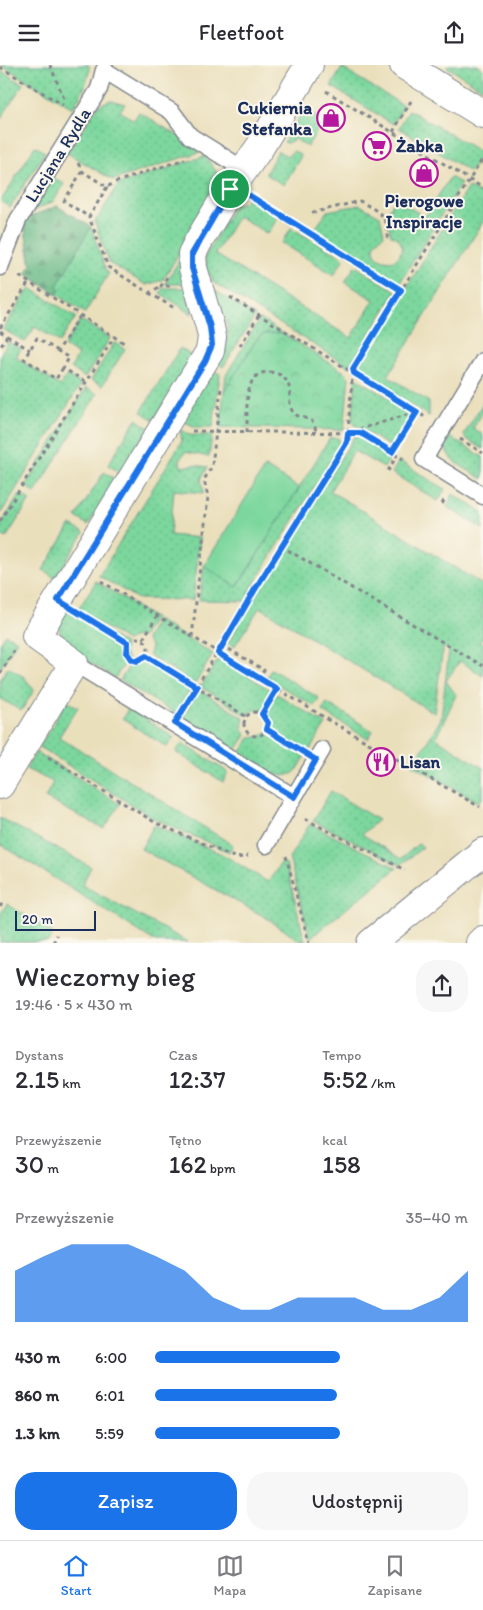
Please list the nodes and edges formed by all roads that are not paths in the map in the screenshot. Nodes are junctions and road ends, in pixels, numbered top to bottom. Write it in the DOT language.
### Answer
graph roads {
  1 [pos="309,65"];
  2 [pos="404,65"];
  3 [pos="104,68"];
  4 [pos="483,114"];
  5 [pos="236,179"];
  6 [pos="1,266"];
  7 [pos="483,361"];
  8 [pos="483,496"];
  9 [pos="74,663"];
  10 [pos="319,755"];
  11 [pos="0,785"];
  12 [pos="291,803"];
  13 [pos="266,845"];
  14 [pos="483,851"];
  15 [pos="376,941"];
  1 -- 5 [label="street"];
  2 -- 4 [label="street"];
  3 -- 5 [label="lane, Lucjana Rydla"];
  3 -- 6 [label="lane, Lucjana Rydla"];
  5 -- 9 [label="street"];
  7 -- 8 [label="lane"];
  9 -- 11 [label="street"];
  9 -- 12 [label="lane"];
  10 -- 12 [label="lane"];
  12 -- 13 [label="lane"];
  14 -- 15 [label="street"];
}
